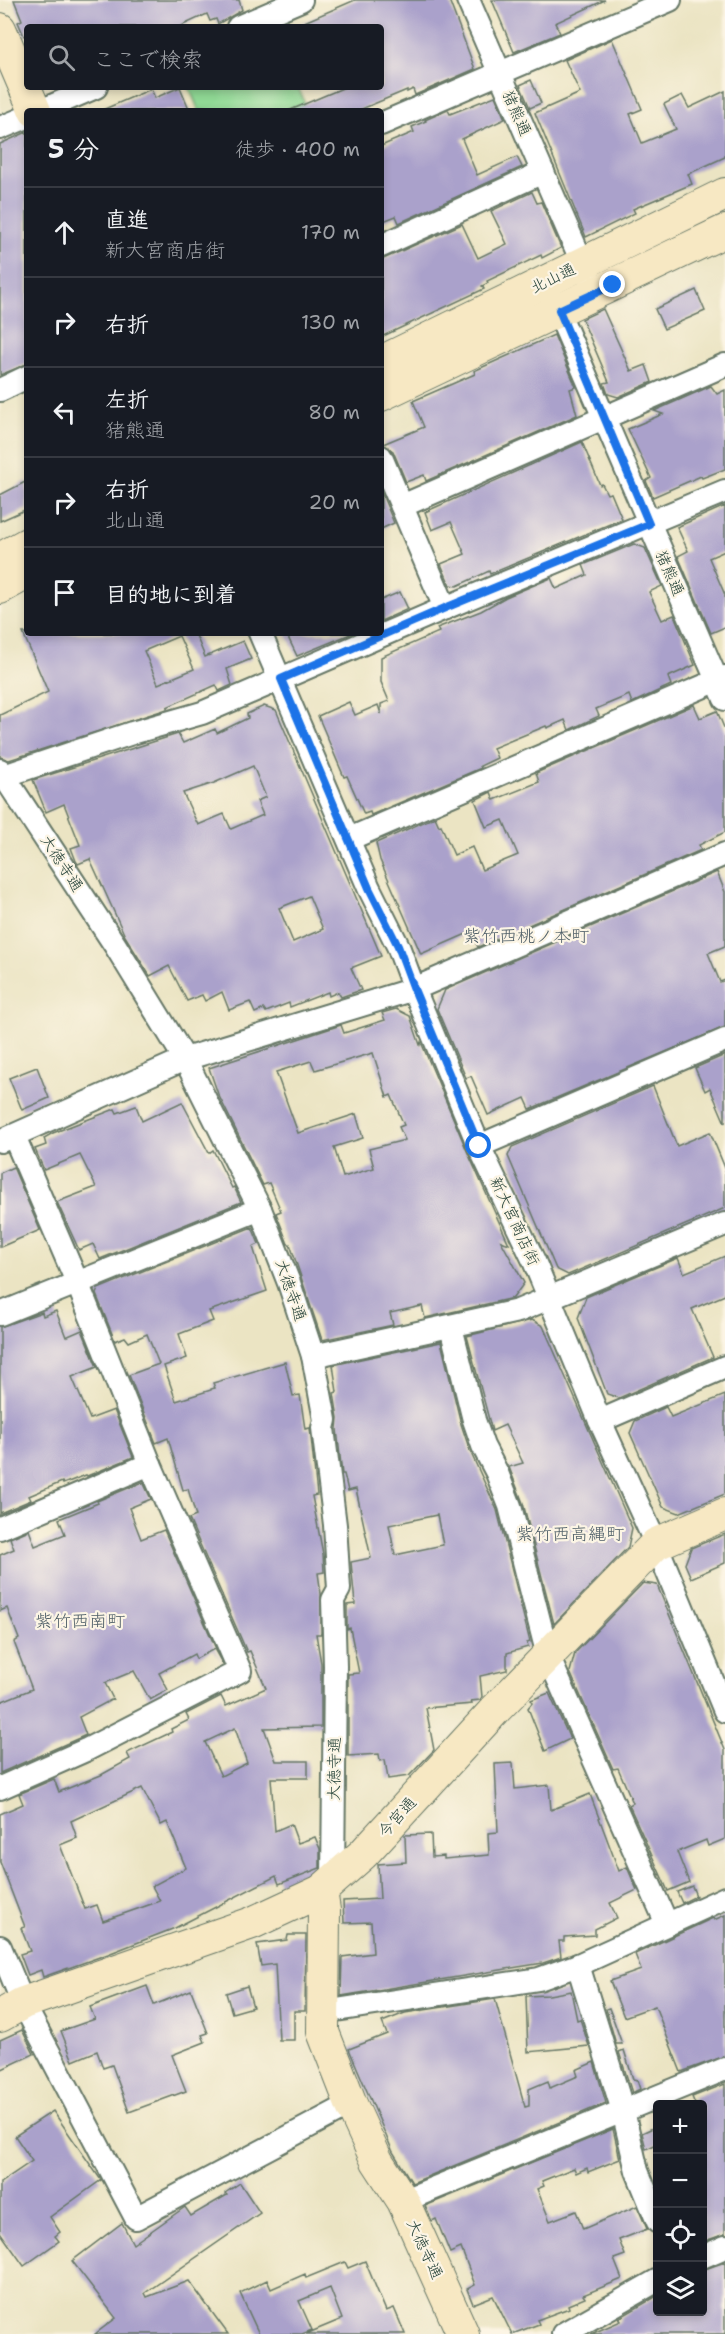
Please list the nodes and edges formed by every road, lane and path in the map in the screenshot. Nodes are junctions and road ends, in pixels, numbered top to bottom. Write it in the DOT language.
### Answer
graph roads {
  1 [pos="302,0"];
  2 [pos="468,0"];
  3 [pos="670,0"];
  4 [pos="245,24"];
  5 [pos="0,29"];
  6 [pos="500,73"];
  7 [pos="24,81"];
  8 [pos="28,90"];
  9 [pos="89,90"];
  10 [pos="37,108"];
  11 [pos="45,108"];
  12 [pos="24,118"];
  13 [pos="384,123"];
  14 [pos="0,128"];
  15 [pos="543,172"];
  16 [pos="725,194"];
  17 [pos="680,216"];
  18 [pos="725,231"];
  19 [pos="384,245"];
  20 [pos="692,246"];
  21 [pos="583,264"];
  22 [pos="545,282"];
  23 [pos="595,293"];
  24 [pos="559,310"];
  25 [pos="384,361"];
  26 [pos="725,365"];
  27 [pos="24,378"];
  28 [pos="0,390"];
  29 [pos="384,394"];
  30 [pos="604,417"];
  31 [pos="384,464"];
  32 [pos="725,491"];
  33 [pos="402,506"];
  34 [pos="649,524"];
  35 [pos="24,546"];
  36 [pos="0,559"];
  37 [pos="24,575"];
  38 [pos="0,588"];
  39 [pos="445,608"];
  40 [pos="384,634"];
  41 [pos="261,636"];
  42 [pos="380,636"];
  43 [pos="281,679"];
  44 [pos="722,685"];
  45 [pos="2,773"];
  46 [pos="348,839"];
  47 [pos="725,854"];
  48 [pos="414,989"];
  49 [pos="725,1040"];
  50 [pos="185,1059"];
  51 [pos="7,1139"];
  52 [pos="479,1146"];
  53 [pos="260,1209"];
  54 [pos="725,1224"];
  55 [pos="77,1282"];
  56 [pos="550,1299"];
  57 [pos="0,1314"];
  58 [pos="451,1327"];
  59 [pos="313,1356"];
  60 [pos="725,1366"];
  61 [pos="600,1421"];
  62 [pos="150,1464"];
  63 [pos="725,1514"];
  64 [pos="0,1528"];
  65 [pos="656,1544"];
  66 [pos="548,1656"];
  67 [pos="724,1708"];
  68 [pos="0,1788"];
  69 [pos="327,1886"];
  70 [pos="725,1898"];
  71 [pos="667,1924"];
  72 [pos="0,1947"];
  73 [pos="578,1965"];
  74 [pos="12,2009"];
  75 [pos="324,2012"];
  76 [pos="725,2068"];
  77 [pos="351,2104"];
  78 [pos="623,2111"];
  79 [pos="403,2201"];
  80 [pos="653,2212"];
  81 [pos="725,2247"];
  82 [pos="707,2255"];
  83 [pos="653,2282"];
  84 [pos="464,2334"];
  85 [pos="563,2334"];
  1 -- 4 [label="street"];
  2 -- 6 [label="street, 猪熊通"];
  3 -- 6 [label="street"];
  5 -- 7 [label="street"];
  6 -- 13 [label="street"];
  6 -- 15 [label="street, 猪熊通"];
  8 -- 10 [label="street"];
  9 -- 11 [label="street"];
  12 -- 14 [label="street"];
  15 -- 19 [label="street"];
  15 -- 21 [label="street, 猪熊通"];
  16 -- 17 [label="street, 北山通"];
  17 -- 20 [label="street"];
  17 -- 21 [label="street, 北山通"];
  18 -- 20 [label="street, 北山通"];
  20 -- 23 [label="street, 北山通"];
  21 -- 22 [label="street, 北山通"];
  21 -- 23 [label="street, 猪熊通"];
  22 -- 24 [label="street, 猪熊通"];
  22 -- 25 [label="street, 北山通"];
  23 -- 24 [label="street, 北山通"];
  24 -- 29 [label="street, 北山通"];
  24 -- 30 [label="street, 猪熊通"];
  26 -- 30 [label="street"];
  27 -- 28 [label="street"];
  30 -- 33 [label="street"];
  30 -- 34 [label="street, 猪熊通"];
  31 -- 33 [label="street"];
  32 -- 34 [label="street"];
  33 -- 39 [label="street"];
  34 -- 39 [label="street"];
  34 -- 44 [label="street, 猪熊通"];
  35 -- 36 [label="street"];
  37 -- 38 [label="street"];
  39 -- 40 [label="street"];
  41 -- 43 [label="street, 新大宮商店街"];
  42 -- 43 [label="street"];
  43 -- 45 [label="street"];
  43 -- 46 [label="street, 新大宮商店街"];
  44 -- 46 [label="street"];
  45 -- 50 [label="street, 大徳寺通"];
  46 -- 48 [label="street, 新大宮商店街"];
  47 -- 48 [label="street"];
  48 -- 50 [label="street"];
  48 -- 52 [label="street, 新大宮商店街"];
  49 -- 52 [label="street"];
  50 -- 51 [label="street"];
  50 -- 53 [label="street, 大徳寺通"];
  51 -- 55 [label="street"];
  52 -- 56 [label="street, 新大宮商店街"];
  53 -- 55 [label="street"];
  53 -- 59 [label="street, 大徳寺通"];
  54 -- 56 [label="street"];
  55 -- 57 [label="street"];
  55 -- 62 [label="street"];
  56 -- 58 [label="street"];
  56 -- 61 [label="street, 新大宮商店街"];
  58 -- 59 [label="street"];
  58 -- 66 [label="street"];
  59 -- 69 [label="street, 大徳寺通"];
  60 -- 61 [label="street"];
  61 -- 65 [label="street, 新大宮商店街"];
  62 -- 64 [label="street"];
  62 -- 68 [label="street"];
  63 -- 65 [label="street, 今宮通"];
  65 -- 66 [label="street, 今宮通"];
  65 -- 67 [label="street, 新大宮商店街"];
  66 -- 69 [label="street, 今宮通"];
  66 -- 71 [label="street"];
  69 -- 74 [label="street, 今宮通"];
  69 -- 75 [label="street, 大徳寺通"];
  70 -- 71 [label="street"];
  71 -- 73 [label="street"];
  72 -- 74 [label="street"];
  73 -- 75 [label="street"];
  73 -- 78 [label="street"];
  74 -- 77 [label="street"];
  75 -- 77 [label="street, 大徳寺通"];
  76 -- 78 [label="street"];
  77 -- 79 [label="street, 大徳寺通"];
  78 -- 79 [label="street"];
  78 -- 80 [label="street"];
  79 -- 84 [label="street, 大徳寺通"];
  81 -- 82 [label="street"];
  83 -- 85 [label="street"];
}
